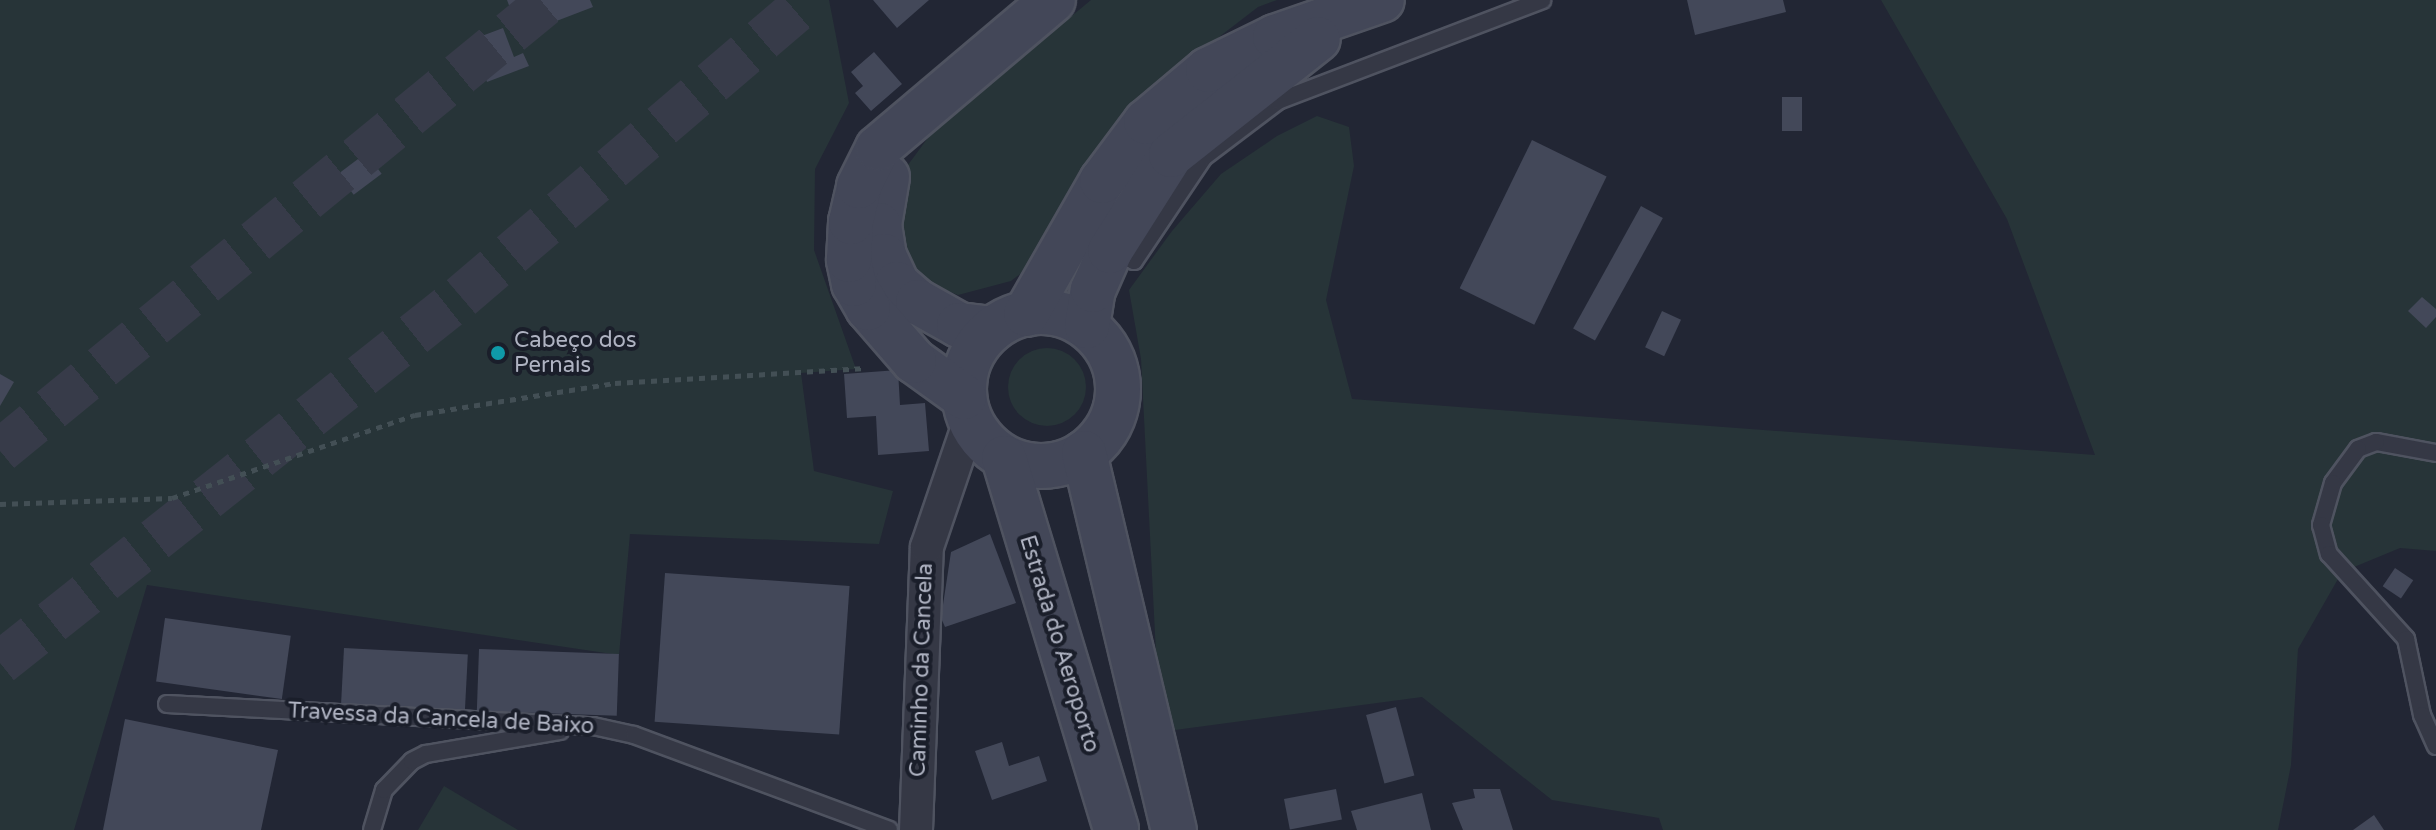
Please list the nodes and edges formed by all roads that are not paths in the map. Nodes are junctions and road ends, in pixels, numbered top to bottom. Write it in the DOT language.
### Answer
graph roads {
  1 [pos="1053,0"];
  2 [pos="1542,0"];
  3 [pos="1368,5"];
  4 [pos="918,115"];
  5 [pos="1110,251"];
  6 [pos="1009,322"];
  7 [pos="1087,326"];
  8 [pos="967,409"];
  9 [pos="1084,453"];
  10 [pos="2436,453"];
  11 [pos="1004,458"];
  12 [pos="167,704"];
  13 [pos="593,726"];
  14 [pos="2436,746"];
  15 [pos="372,830"];
  16 [pos="889,830"];
  17 [pos="916,830"];
  18 [pos="1116,830"];
  19 [pos="1174,830"];
  1 -- 4 [label="main road"];
  2 -- 5 [label="lane"];
  3 -- 5 [label="main road"];
  3 -- 6 [label="main road"];
  4 -- 6 [label="main road"];
  4 -- 8 [label="main road"];
  5 -- 7 [label="main road"];
  6 -- 7 [label="main road"];
  6 -- 8 [label="main road"];
  7 -- 9 [label="main road"];
  8 -- 11 [label="main road"];
  8 -- 17 [label="street, Caminho da Cancela"];
  9 -- 11 [label="main road"];
  9 -- 19 [label="main road"];
  10 -- 14 [label="lane"];
  11 -- 18 [label="main road, Estrada do Aeroporto"];
  12 -- 13 [label="lane, Travessa da Cancela de Baixo"];
  13 -- 15 [label="lane"];
  13 -- 16 [label="lane, Travessa da Cancela de Baixo"];
}
